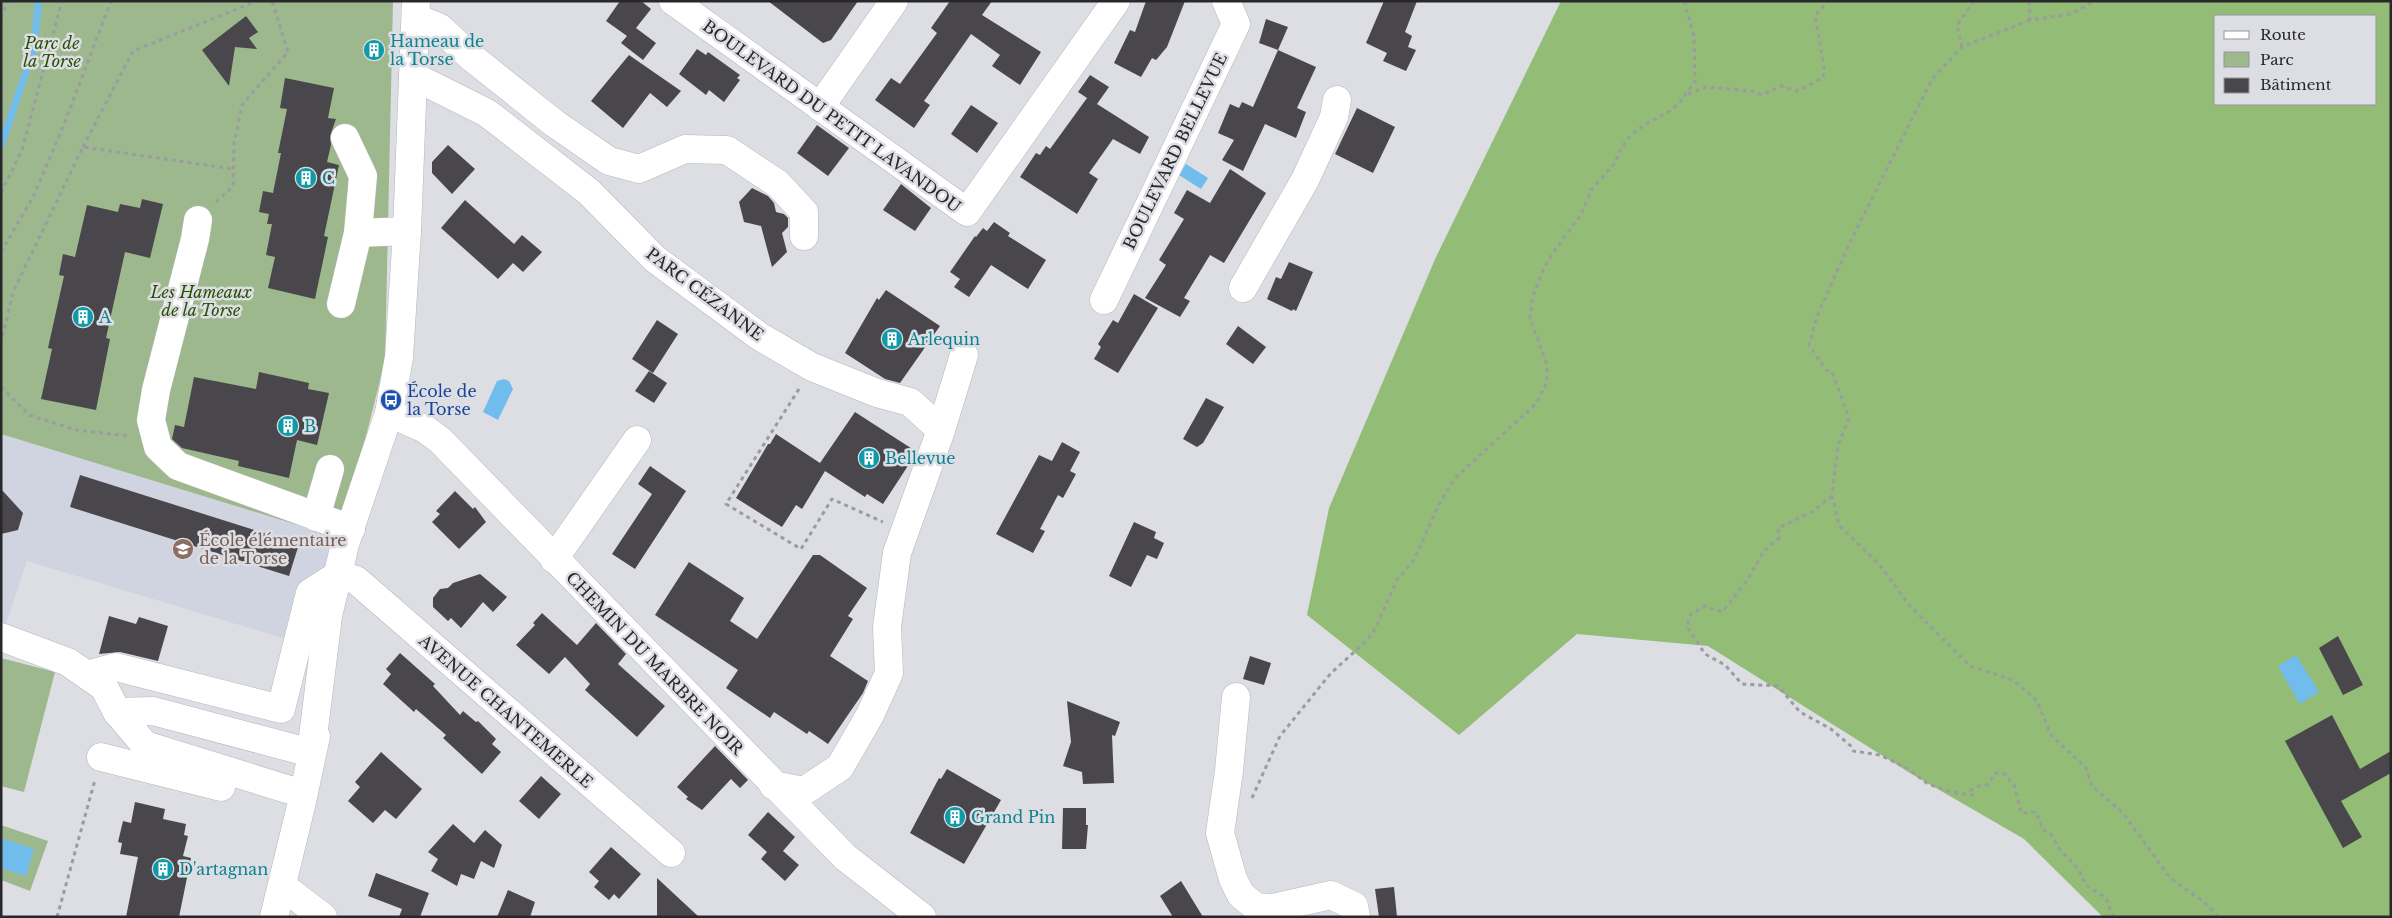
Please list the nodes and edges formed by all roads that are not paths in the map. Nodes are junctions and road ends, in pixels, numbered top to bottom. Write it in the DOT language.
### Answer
graph roads {
  1 [pos="894,1"];
  2 [pos="1116,1"];
  3 [pos="1226,1"];
  4 [pos="679,3"];
  5 [pos="416,9"];
  6 [pos="413,76"];
  7 [pos="1337,100"];
  8 [pos="820,107"];
  9 [pos="345,138"];
  10 [pos="198,220"];
  11 [pos="407,231"];
  12 [pos="358,233"];
  13 [pos="804,236"];
  14 [pos="1243,288"];
  15 [pos="1104,300"];
  16 [pos="341,304"];
  17 [pos="964,356"];
  18 [pos="389,413"];
  19 [pos="941,430"];
  20 [pos="636,440"];
  21 [pos="374,462"];
  22 [pos="330,468"];
  23 [pos="316,517"];
  24 [pos="351,529"];
  25 [pos="554,559"];
  26 [pos="347,578"];
  27 [pos="1,637"];
  28 [pos="87,675"];
  29 [pos="1236,697"];
  30 [pos="117,712"];
  31 [pos="312,753"];
  32 [pos="101,757"];
  33 [pos="772,785"];
  34 [pos="302,800"];
  35 [pos="671,853"];
  36 [pos="282,886"];
  37 [pos="274,917"];
  38 [pos="323,917"];
  39 [pos="922,917"];
  40 [pos="1356,917"];
  1 -- 8 [label="street"];
  2 -- 8 [label="street, BOULEVARD DU PETIT LAVANDOU"];
  3 -- 15 [label="street, BOULEVARD BELLEVUE"];
  4 -- 8 [label="street, BOULEVARD DU PETIT LAVANDOU"];
  5 -- 6 [label="street"];
  5 -- 13 [label="street"];
  6 -- 11 [label="street"];
  6 -- 19 [label="street, PARC CÉZANNE"];
  7 -- 14 [label="street"];
  9 -- 12 [label="street"];
  10 -- 23 [label="street"];
  11 -- 12 [label="street"];
  11 -- 18 [label="street"];
  12 -- 16 [label="street"];
  17 -- 19 [label="street"];
  18 -- 21 [label="street"];
  18 -- 25 [label="street, CHEMIN DU MARBRE NOIR"];
  19 -- 33 [label="street"];
  20 -- 25 [label="street"];
  21 -- 24 [label="street"];
  21 -- 26 [label="street"];
  22 -- 23 [label="street"];
  23 -- 24 [label="street"];
  24 -- 26 [label="street"];
  25 -- 33 [label="street, CHEMIN DU MARBRE NOIR"];
  26 -- 28 [label="street"];
  26 -- 31 [label="street"];
  26 -- 35 [label="street, AVENUE CHANTEMERLE"];
  27 -- 28 [label="street"];
  28 -- 30 [label="street"];
  29 -- 40 [label="street"];
  30 -- 31 [label="street"];
  30 -- 34 [label="street"];
  31 -- 34 [label="street"];
  32 -- 34 [label="street"];
  33 -- 39 [label="street, CHEMIN DU MARBRE NOIR"];
  34 -- 36 [label="street"];
  36 -- 37 [label="street"];
  36 -- 38 [label="street"];
}
